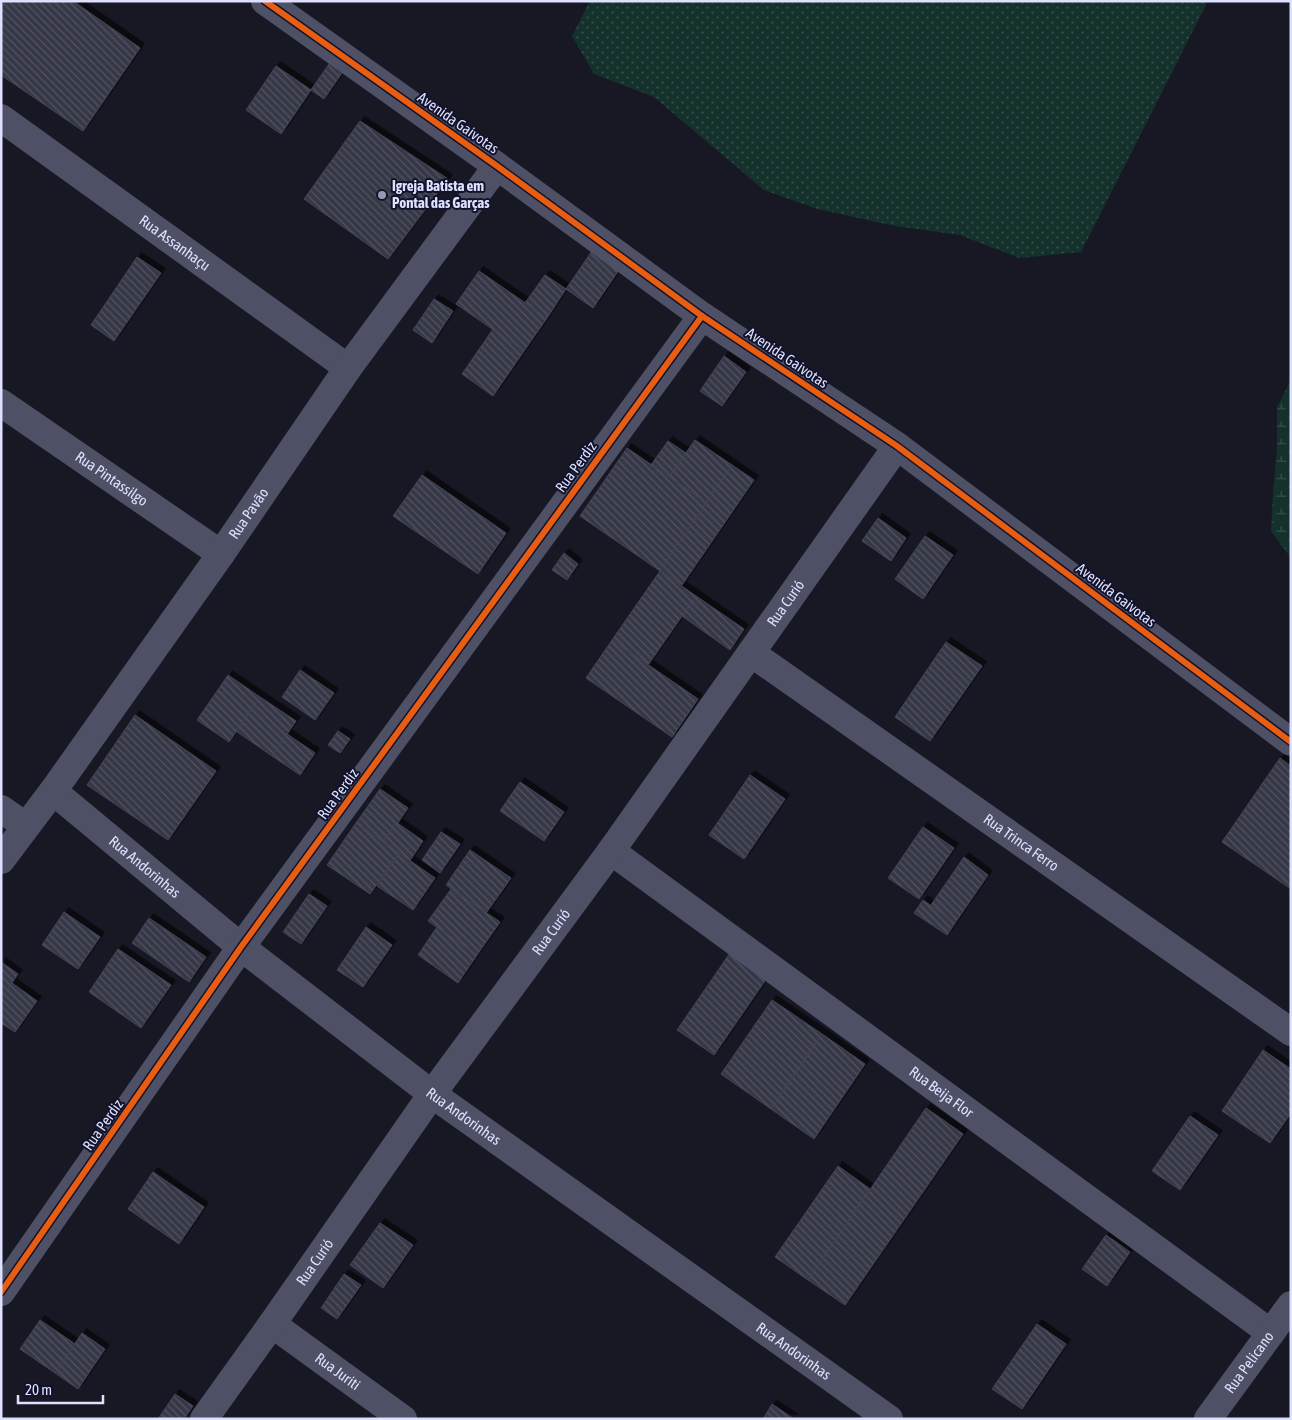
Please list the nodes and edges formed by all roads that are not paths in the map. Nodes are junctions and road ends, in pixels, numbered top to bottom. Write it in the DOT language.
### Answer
graph roads {
  1 [pos="265,1"];
  2 [pos="1,118"];
  3 [pos="497,166"];
  4 [pos="702,316"];
  5 [pos="348,368"];
  6 [pos="1,403"];
  7 [pos="897,446"];
  8 [pos="222,554"];
  9 [pos="751,653"];
  10 [pos="1291,742"];
  11 [pos="53,791"];
  12 [pos="1,809"];
  13 [pos="26,826"];
  14 [pos="611,851"];
  15 [pos="1,860"];
  16 [pos="241,948"];
  17 [pos="1291,1032"];
  18 [pos="432,1094"];
  19 [pos="1,1292"];
  20 [pos="1291,1305"];
  21 [pos="272,1324"];
  22 [pos="1271,1333"];
  23 [pos="204,1419"];
  24 [pos="403,1419"];
  25 [pos="889,1419"];
  26 [pos="1208,1419"];
  1 -- 3 [label="street, Avenida Gaivotas"];
  2 -- 5 [label="street, Rua Assanhaçu"];
  3 -- 4 [label="street, Avenida Gaivotas"];
  3 -- 5 [label="street, Rua Pavão"];
  4 -- 7 [label="street, Avenida Gaivotas"];
  4 -- 16 [label="street, Rua Perdiz"];
  5 -- 8 [label="street, Rua Pavão"];
  6 -- 8 [label="street, Rua Pintassilgo"];
  7 -- 9 [label="street, Rua Curió"];
  7 -- 10 [label="street, Avenida Gaivotas"];
  8 -- 11 [label="street, Rua Pavão"];
  9 -- 14 [label="street, Rua Curió"];
  9 -- 17 [label="street, Rua Trinca Ferro"];
  11 -- 13 [label="street, Rua Pavão"];
  11 -- 16 [label="street, Rua Andorinhas"];
  12 -- 13 [label="street"];
  13 -- 15 [label="street, Rua Pavão"];
  14 -- 18 [label="street, Rua Curió"];
  14 -- 22 [label="street, Rua Beija Flor"];
  16 -- 18 [label="street, Rua Andorinhas"];
  16 -- 19 [label="street, Rua Perdiz"];
  18 -- 21 [label="street, Rua Curió"];
  18 -- 25 [label="street, Rua Andorinhas"];
  20 -- 22 [label="street, Rua Pelicano"];
  21 -- 23 [label="street, Rua Curió"];
  21 -- 24 [label="street, Rua Juriti"];
  22 -- 26 [label="street, Rua Pelicano"];
}
